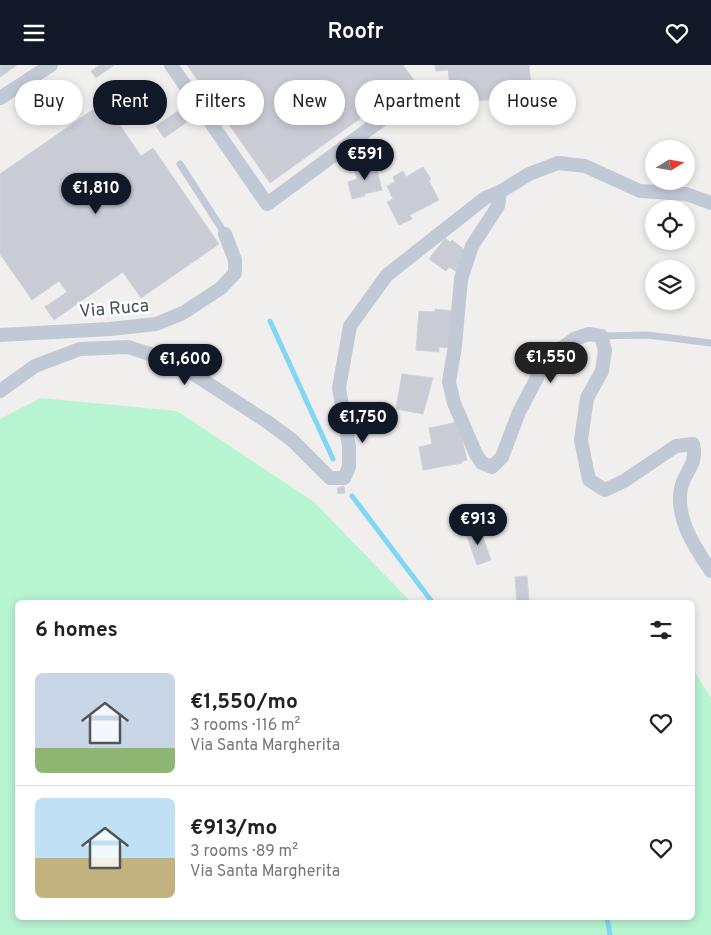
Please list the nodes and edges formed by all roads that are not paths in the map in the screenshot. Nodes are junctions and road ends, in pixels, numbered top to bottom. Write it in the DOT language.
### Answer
graph roads {
  1 [pos="51,65"];
  2 [pos="171,65"];
  3 [pos="0,98"];
  4 [pos="375,125"];
  5 [pos="180,164"];
  6 [pos="500,193"];
  7 [pos="711,203"];
  8 [pos="225,234"];
  9 [pos="0,335"];
  10 [pos="601,336"];
  11 [pos="711,343"];
  12 [pos="0,391"];
  13 [pos="711,571"];
  1 -- 3 [label="street"];
  2 -- 4 [label="street"];
  5 -- 8 [label="lane"];
  6 -- 7 [label="street"];
  6 -- 10 [label="street"];
  6 -- 12 [label="street"];
  8 -- 9 [label="street, Via Ruca"];
  10 -- 11 [label="lane"];
  10 -- 13 [label="street"];
}
